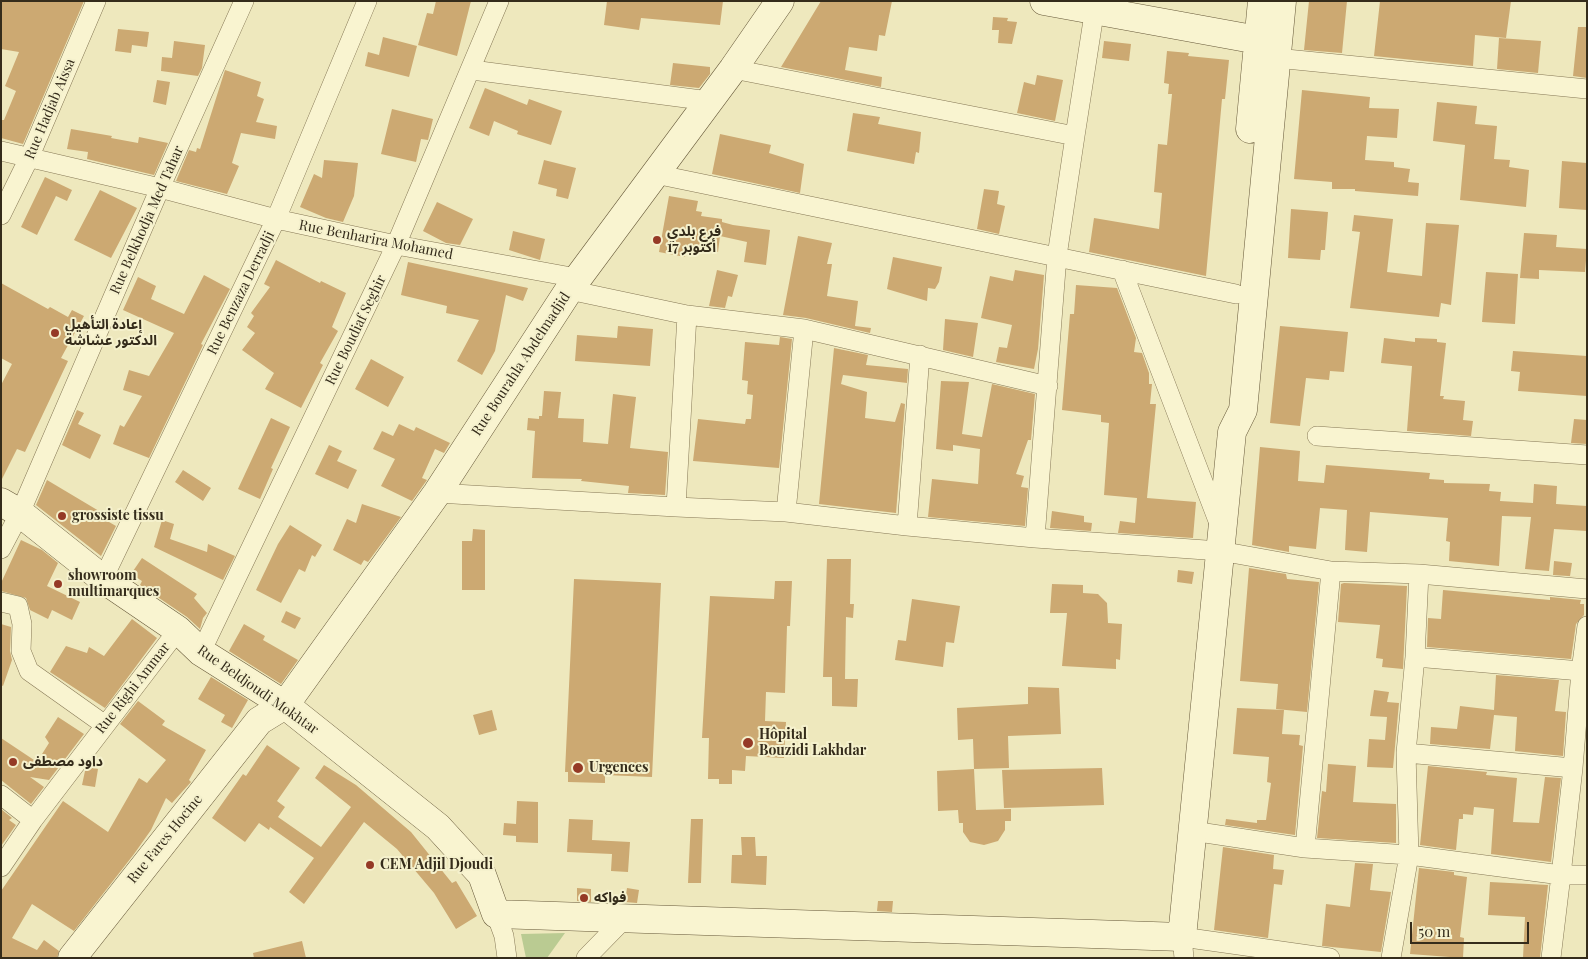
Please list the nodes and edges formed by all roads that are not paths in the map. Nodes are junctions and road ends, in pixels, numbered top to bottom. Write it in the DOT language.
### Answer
graph roads {
  1 [pos="96,1"];
  2 [pos="244,1"];
  3 [pos="367,1"];
  4 [pos="499,1"];
  5 [pos="780,1"];
  6 [pos="1044,1"];
  7 [pos="1262,1"];
  8 [pos="1282,1"];
  9 [pos="1096,5"];
  10 [pos="1267,49"];
  11 [pos="733,69"];
  12 [pos="472,70"];
  13 [pos="1587,89"];
  14 [pos="709,101"];
  15 [pos="1075,136"];
  16 [pos="1,152"];
  17 [pos="29,158"];
  18 [pos="655,174"];
  19 [pos="160,188"];
  20 [pos="1,215"];
  21 [pos="276,219"];
  22 [pos="396,245"];
  23 [pos="1057,256"];
  24 [pos="1122,270"];
  25 [pos="573,284"];
  26 [pos="1236,294"];
  27 [pos="687,315"];
  28 [pos="804,329"];
  29 [pos="920,355"];
  30 [pos="1048,386"];
  31 [pos="1232,432"];
  32 [pos="1318,436"];
  33 [pos="1587,455"];
  34 [pos="437,493"];
  35 [pos="10,507"];
  36 [pos="676,507"];
  37 [pos="786,512"];
  38 [pos="907,526"];
  39 [pos="1035,538"];
  40 [pos="1221,541"];
  41 [pos="1,549"];
  42 [pos="1331,571"];
  43 [pos="1419,574"];
  44 [pos="103,579"];
  45 [pos="1587,589"];
  46 [pos="1,602"];
  47 [pos="1587,626"];
  48 [pos="178,630"];
  49 [pos="201,652"];
  50 [pos="1415,657"];
  51 [pos="1584,671"];
  52 [pos="284,705"];
  53 [pos="259,721"];
  54 [pos="104,725"];
  55 [pos="1406,753"];
  56 [pos="1574,768"];
  57 [pos="1,795"];
  58 [pos="33,820"];
  59 [pos="1192,831"];
  60 [pos="1305,848"];
  61 [pos="1409,855"];
  62 [pos="1,867"];
  63 [pos="1561,875"];
  64 [pos="1587,875"];
  65 [pos="496,914"];
  66 [pos="625,918"];
  67 [pos="1183,947"];
  68 [pos="72,958"];
  69 [pos="507,958"];
  70 [pos="586,958"];
  71 [pos="1330,958"];
  72 [pos="1391,958"];
  73 [pos="1551,958"];
  1 -- 17 [label="street, Rue Hadjab Aissa"];
  2 -- 19 [label="street, Rue Belkhodja Med Tahar"];
  3 -- 21 [label="street, Rue Benzaza Derradji"];
  4 -- 12 [label="street, Rue Boudiaf Seghir"];
  5 -- 11 [label="street, Rue Bourahla Abdelmadjid"];
  6 -- 9 [label="street"];
  7 -- 10 [label="street"];
  8 -- 10 [label="street"];
  9 -- 10 [label="street"];
  9 -- 15 [label="street"];
  10 -- 13 [label="street"];
  10 -- 26 [label="street"];
  10 -- 31 [label="street"];
  11 -- 14 [label="street, Rue Bourahla Abdelmadjid"];
  11 -- 15 [label="street"];
  12 -- 14 [label="street"];
  12 -- 22 [label="street, Rue Boudiaf Seghir"];
  14 -- 18 [label="street, Rue Bourahla Abdelmadjid"];
  15 -- 23 [label="street"];
  16 -- 17 [label="street, Rue Benharira Mohamed"];
  17 -- 19 [label="street, Rue Benharira Mohamed"];
  17 -- 20 [label="street, Rue Hadjab Aissa"];
  18 -- 23 [label="street"];
  18 -- 25 [label="street, Rue Bourahla Abdelmadjid"];
  19 -- 21 [label="street, Rue Benharira Mohamed"];
  19 -- 35 [label="street, Rue Belkhodja Med Tahar"];
  21 -- 22 [label="street, Rue Benharira Mohamed"];
  21 -- 44 [label="street, Rue Benzaza Derradji"];
  22 -- 25 [label="street, Rue Benharira Mohamed"];
  22 -- 49 [label="street, Rue Boudiaf Seghir"];
  23 -- 24 [label="street"];
  23 -- 30 [label="street"];
  24 -- 26 [label="street"];
  24 -- 40 [label="street"];
  25 -- 27 [label="street, Rue Benharira Mohamed"];
  25 -- 34 [label="street, Rue Bourahla Abdelmadjid"];
  26 -- 31 [label="street"];
  27 -- 28 [label="street, Rue Benharira Mohamed"];
  27 -- 36 [label="street"];
  28 -- 29 [label="street, Rue Benharira Mohamed"];
  28 -- 37 [label="street"];
  29 -- 30 [label="street, Rue Benharira Mohamed"];
  29 -- 38 [label="street"];
  30 -- 39 [label="street"];
  31 -- 40 [label="street"];
  32 -- 33 [label="street"];
  34 -- 36 [label="street"];
  34 -- 52 [label="street, Rue Bourahla Abdelmadjid"];
  35 -- 41 [label="street, Rue Belkhodja Med Tahar"];
  35 -- 44 [label="street, Rue Beldjoudi Mokhtar"];
  36 -- 37 [label="street"];
  37 -- 38 [label="street"];
  38 -- 39 [label="street"];
  39 -- 40 [label="street"];
  40 -- 42 [label="street"];
  40 -- 59 [label="street"];
  42 -- 43 [label="street"];
  42 -- 60 [label="street"];
  43 -- 45 [label="street"];
  43 -- 50 [label="street"];
  44 -- 48 [label="street, Rue Beldjoudi Mokhtar"];
  46 -- 54 [label="street"];
  47 -- 51 [label="street"];
  48 -- 49 [label="street, Rue Beldjoudi Mokhtar"];
  48 -- 54 [label="street, Rue Righi Ammar"];
  49 -- 52 [label="street, Rue Beldjoudi Mokhtar"];
  50 -- 51 [label="street"];
  50 -- 55 [label="street"];
  51 -- 56 [label="street"];
  52 -- 53 [label="street, Rue Bourahla Abdelmadjid"];
  52 -- 65 [label="street, Rue Beldjoudi Mokhtar"];
  53 -- 68 [label="street, Rue Fares Hocine"];
  54 -- 58 [label="street, Rue Righi Ammar"];
  55 -- 56 [label="street"];
  55 -- 61 [label="street"];
  56 -- 63 [label="street"];
  57 -- 58 [label="street"];
  58 -- 62 [label="street, Rue Righi Ammar"];
  59 -- 60 [label="street"];
  59 -- 67 [label="street"];
  60 -- 61 [label="street"];
  61 -- 63 [label="street"];
  61 -- 72 [label="street"];
  63 -- 64 [label="street"];
  63 -- 73 [label="street"];
  65 -- 66 [label="street"];
  65 -- 69 [label="street, Rue Beldjoudi Mokhtar"];
  66 -- 67 [label="street"];
  66 -- 70 [label="street"];
  67 -- 71 [label="street"];
}
